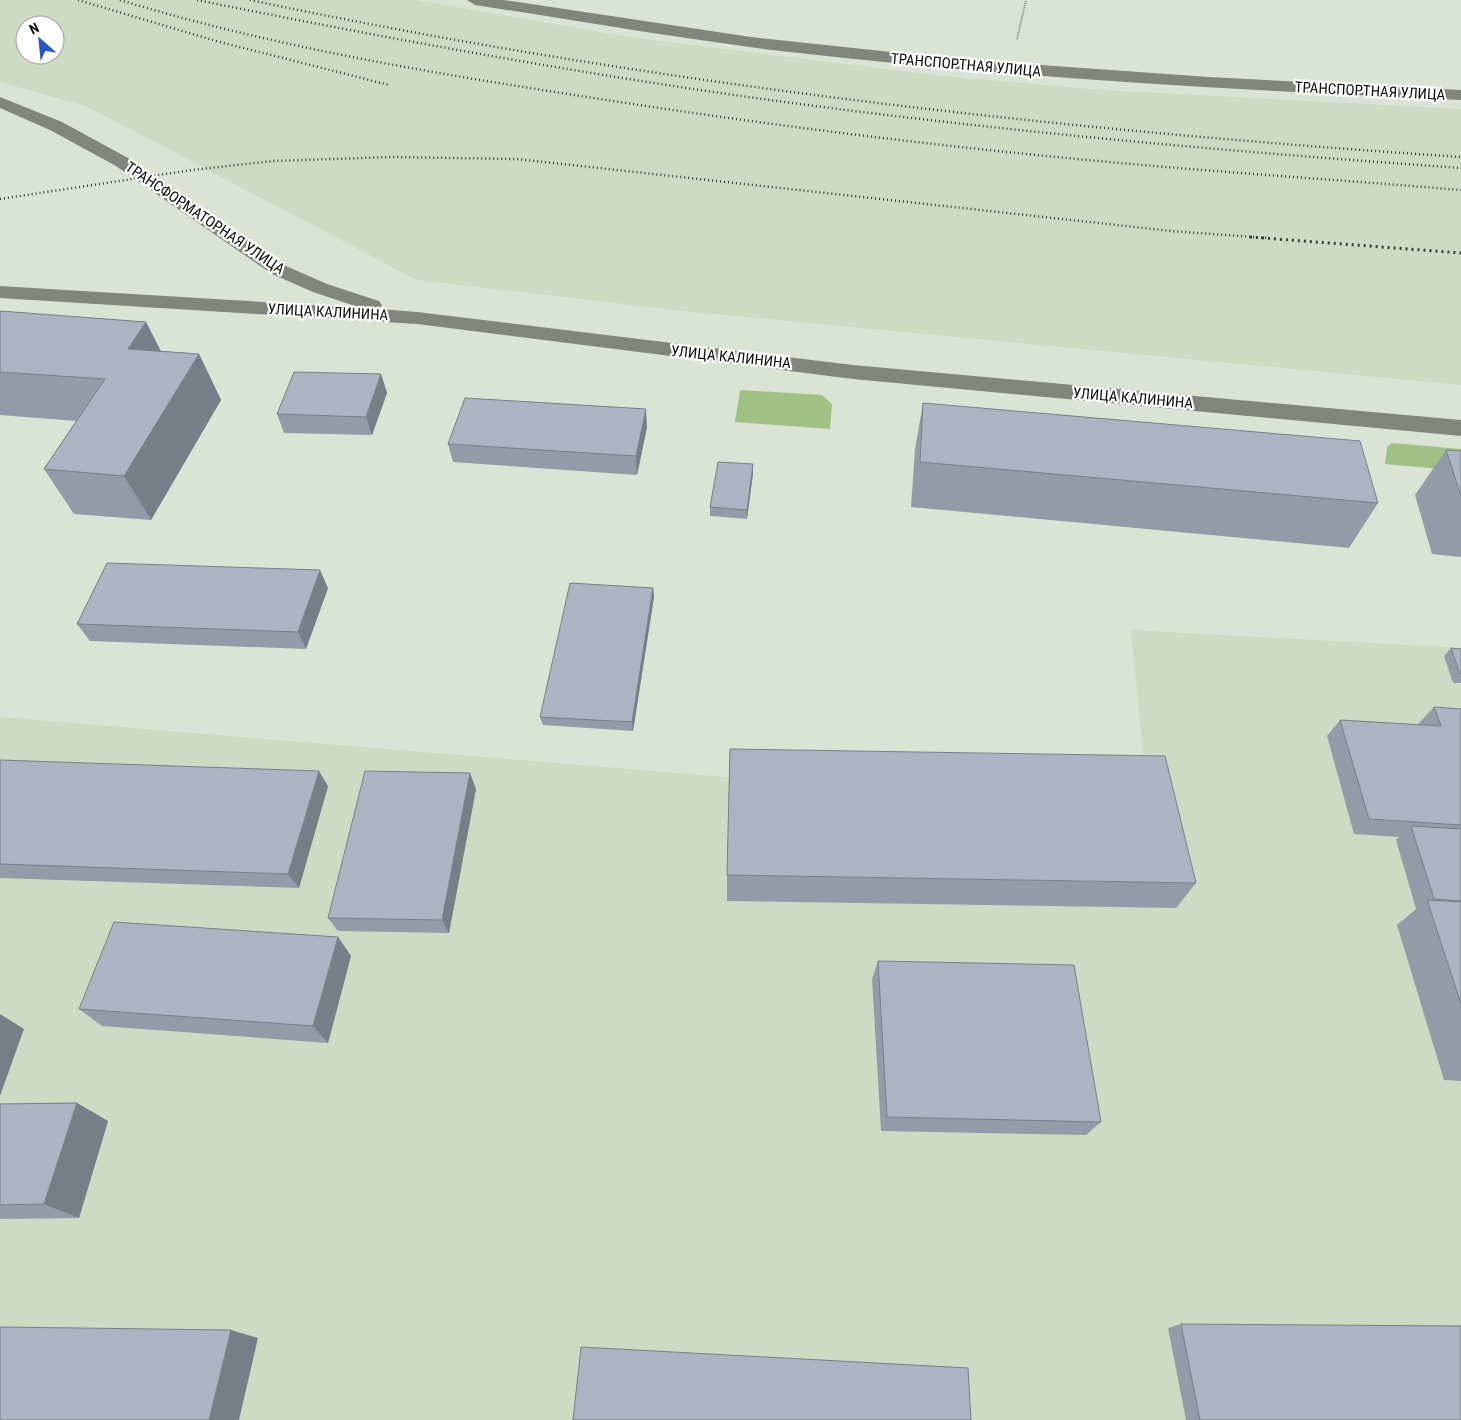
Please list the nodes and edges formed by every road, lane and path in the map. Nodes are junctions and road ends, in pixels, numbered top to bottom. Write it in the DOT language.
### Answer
graph roads {
  1 [pos="475,0"];
  2 [pos="1026,0"];
  3 [pos="1010,69"];
  4 [pos="1461,96"];
  5 [pos="0,102"];
  6 [pos="0,292"];
  7 [pos="417,318"];
  8 [pos="1461,428"];
  1 -- 3 [label="main road, ТРАНСПОРТНАЯ УЛИЦА"];
  2 -- 3 [label="path"];
  3 -- 4 [label="main road, ТРАНСПОРТНАЯ УЛИЦА"];
  5 -- 7 [label="main road, ТРАНСФОРМАТОРНАЯ УЛИЦА"];
  6 -- 7 [label="main road, УЛИЦА КАЛИНИНА"];
  7 -- 8 [label="main road, УЛИЦА КАЛИНИНА"];
}
